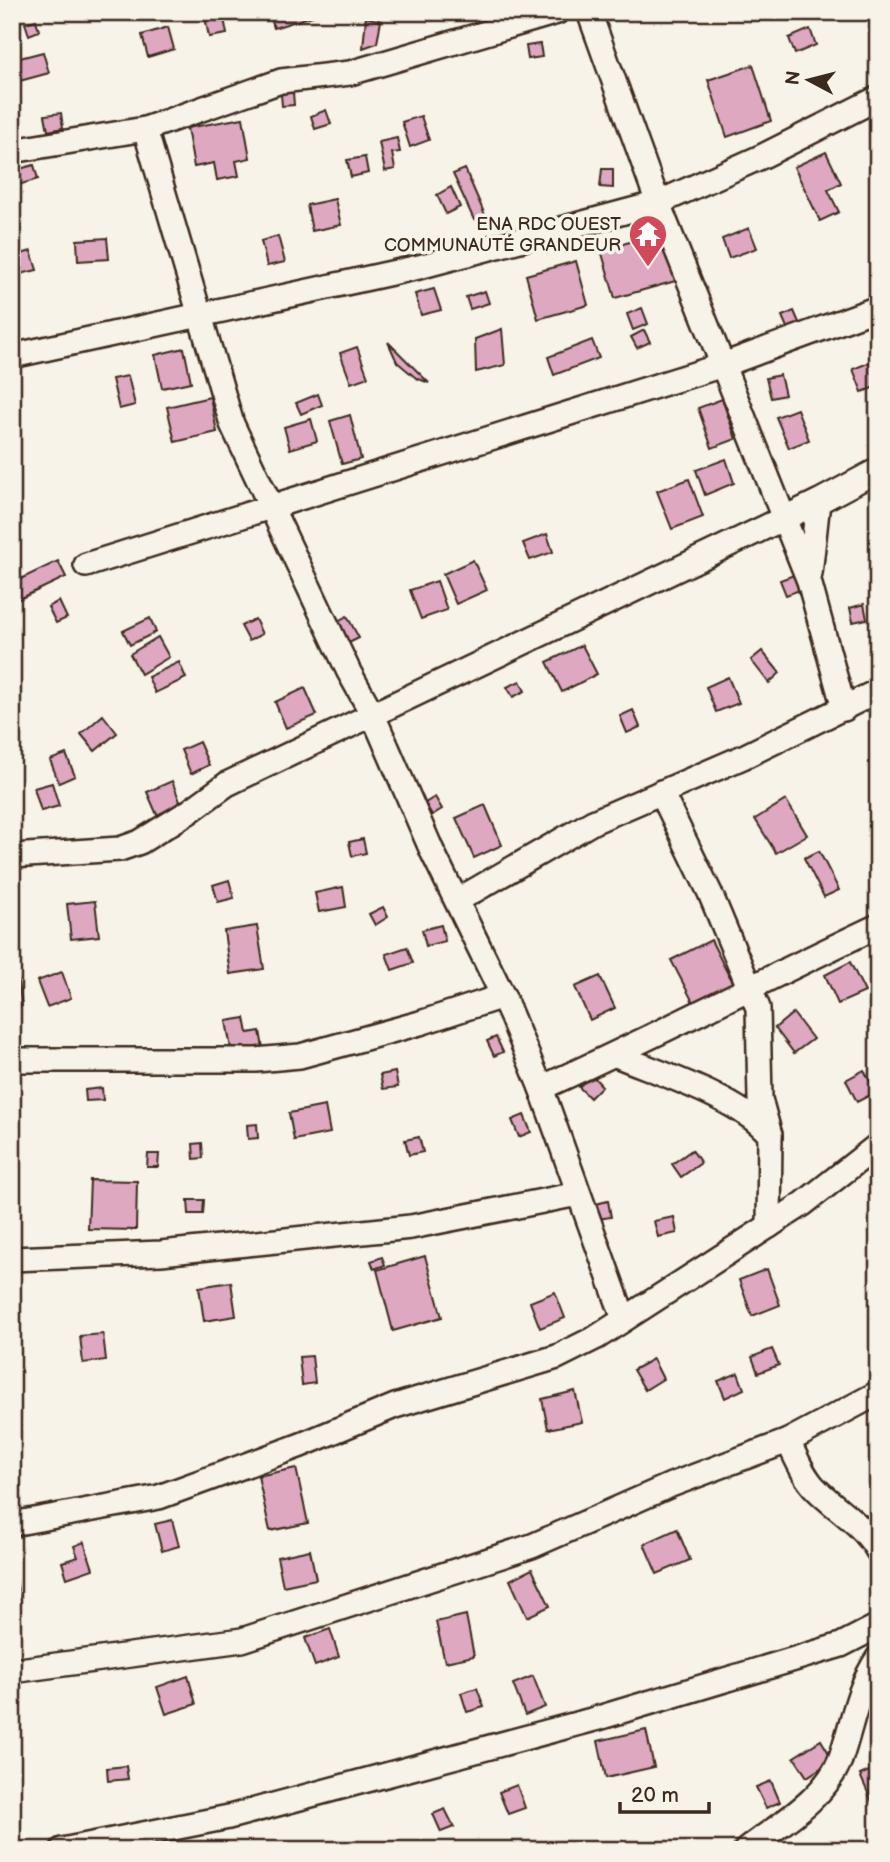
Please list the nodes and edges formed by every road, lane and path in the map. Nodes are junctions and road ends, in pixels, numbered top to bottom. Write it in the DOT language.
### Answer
graph roads {
  1 [pos="557,12"];
  2 [pos="589,12"];
  3 [pos="878,98"];
  4 [pos="145,129"];
  5 [pos="12,151"];
  6 [pos="658,202"];
  7 [pos="878,308"];
  8 [pos="200,315"];
  9 [pos="12,356"];
  10 [pos="723,365"];
  11 [pos="878,470"];
  12 [pos="818,502"];
  13 [pos="272,505"];
  14 [pos="785,516"];
  15 [pos="86,565"];
  16 [pos="809,581"];
  17 [pos="878,691"];
  18 [pos="844,709"];
  19 [pos="373,715"];
  20 [pos="661,792"];
  21 [pos="12,856"];
  22 [pos="458,900"];
  23 [pos="878,926"];
  24 [pos="750,986"];
  25 [pos="503,996"];
  26 [pos="616,1055"];
  27 [pos="12,1060"];
  28 [pos="541,1088"];
  29 [pos="770,1135"];
  30 [pos="878,1145"];
  31 [pos="578,1194"];
  32 [pos="769,1226"];
  33 [pos="12,1259"];
  34 [pos="624,1319"];
  35 [pos="878,1393"];
  36 [pos="788,1441"];
  37 [pos="12,1524"];
  38 [pos="878,1551"];
  39 [pos="878,1626"];
  40 [pos="878,1658"];
  41 [pos="12,1671"];
  42 [pos="62,1850"];
  43 [pos="746,1850"];
  1 -- 4 [label="street"];
  2 -- 6 [label="street"];
  3 -- 6 [label="street"];
  4 -- 5 [label="street"];
  4 -- 8 [label="street"];
  6 -- 8 [label="street"];
  6 -- 10 [label="street"];
  7 -- 10 [label="street"];
  8 -- 9 [label="street"];
  8 -- 13 [label="street"];
  10 -- 13 [label="street"];
  10 -- 14 [label="street"];
  11 -- 12 [label="street"];
  12 -- 14 [label="street"];
  12 -- 16 [label="street"];
  13 -- 15 [label="street"];
  13 -- 19 [label="street"];
  14 -- 16 [label="street"];
  14 -- 19 [label="street"];
  16 -- 18 [label="street"];
  17 -- 18 [label="street"];
  18 -- 20 [label="street"];
  19 -- 21 [label="street"];
  19 -- 22 [label="street"];
  20 -- 22 [label="street"];
  20 -- 24 [label="street"];
  22 -- 25 [label="street"];
  23 -- 24 [label="street"];
  24 -- 26 [label="street"];
  24 -- 29 [label="street"];
  25 -- 27 [label="street"];
  25 -- 28 [label="street"];
  26 -- 28 [label="street"];
  26 -- 29 [label="street"];
  28 -- 31 [label="street"];
  29 -- 32 [label="street"];
  30 -- 32 [label="street"];
  31 -- 33 [label="street"];
  31 -- 34 [label="street"];
  32 -- 34 [label="street"];
  34 -- 37 [label="street"];
  35 -- 36 [label="street"];
  36 -- 38 [label="street"];
  36 -- 41 [label="street"];
  39 -- 42 [label="street"];
  40 -- 43 [label="street"];
}
